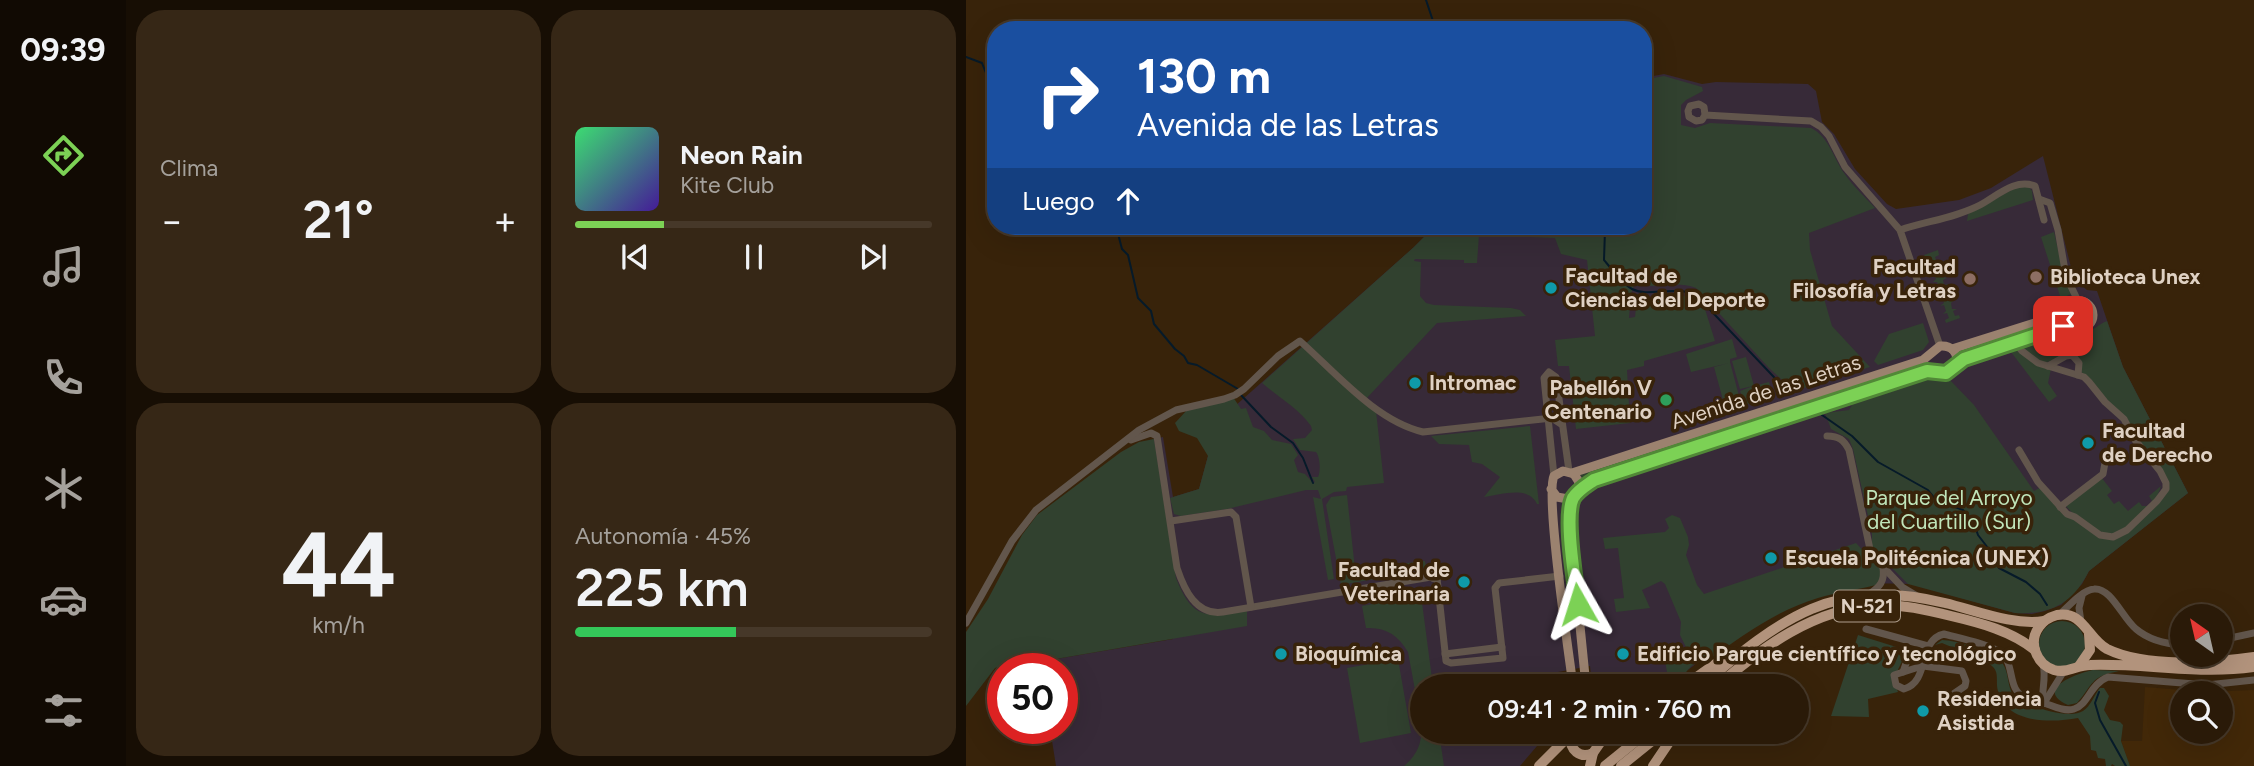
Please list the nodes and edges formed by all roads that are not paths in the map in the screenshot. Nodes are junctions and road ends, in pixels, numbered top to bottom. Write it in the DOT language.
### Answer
graph roads {
  1 [pos="1705,115"];
  2 [pos="2039,199"];
  3 [pos="2045,220"];
  4 [pos="1900,230"];
  5 [pos="2078,301"];
  6 [pos="2066,313"];
  7 [pos="2069,324"];
  8 [pos="2015,342"];
  9 [pos="1940,346"];
  10 [pos="1952,349"];
  11 [pos="1930,355"];
  12 [pos="1956,364"];
  13 [pos="2048,366"];
  14 [pos="1936,371"];
  15 [pos="2078,375"];
  16 [pos="1837,388"];
  17 [pos="1841,400"];
  18 [pos="1548,419"];
  19 [pos="1561,424"];
  20 [pos="1828,436"];
  21 [pos="1124,443"];
  22 [pos="2020,450"];
  23 [pos="2106,457"];
  24 [pos="1571,472"];
  25 [pos="1554,476"];
  26 [pos="1551,489"];
  27 [pos="1576,494"];
  28 [pos="2060,507"];
  29 [pos="1171,521"];
  30 [pos="1883,567"];
  31 [pos="1560,576"];
  32 [pos="1869,594"];
  33 [pos="2082,594"];
  34 [pos="1918,596"];
  35 [pos="1251,607"];
  36 [pos="2058,615"];
  37 [pos="2045,621"];
  38 [pos="2081,622"];
  39 [pos="966,623"];
  40 [pos="1775,627"];
  41 [pos="1866,629"];
  42 [pos="2254,633"];
  43 [pos="2089,634"];
  44 [pos="2233,637"];
  45 [pos="2170,644"];
  46 [pos="1928,646"];
  47 [pos="1502,648"];
  48 [pos="2035,650"];
  49 [pos="1910,652"];
  50 [pos="1445,654"];
  51 [pos="2254,657"];
  52 [pos="1923,663"];
  53 [pos="2043,664"];
  54 [pos="2078,666"];
  55 [pos="2254,667"];
  56 [pos="2064,671"];
  57 [pos="1903,672"];
  58 [pos="1572,674"];
  59 [pos="1585,674"];
  60 [pos="1701,674"];
  61 [pos="1716,674"];
  62 [pos="1733,674"];
  63 [pos="2254,680"];
  64 [pos="2053,688"];
  65 [pos="2042,691"];
  66 [pos="1949,697"];
  67 [pos="2026,698"];
  68 [pos="2044,703"];
  69 [pos="2068,710"];
  70 [pos="1562,744"];
  71 [pos="1571,744"];
  72 [pos="1600,744"];
  73 [pos="1632,744"];
  74 [pos="1648,744"];
  75 [pos="1668,744"];
  76 [pos="1593,753"];
  77 [pos="1580,754"];
  78 [pos="1539,766"];
  79 [pos="1588,766"];
  80 [pos="1605,766"];
  81 [pos="1621,766"];
  82 [pos="1653,766"];
  1 -- 4 [label="street"];
  2 -- 3 [label="street"];
  2 -- 4 [label="street"];
  2 -- 5 [label="street"];
  4 -- 9 [label="street"];
  5 -- 6 [label="main road"];
  5 -- 7 [label="main road"];
  6 -- 7 [label="main road"];
  6 -- 10 [label="main road"];
  7 -- 8 [label="main road"];
  8 -- 12 [label="main road"];
  8 -- 13 [label="street"];
  9 -- 10 [label="main road"];
  9 -- 11 [label="main road"];
  10 -- 12 [label="main road"];
  11 -- 14 [label="main road"];
  11 -- 16 [label="main road, Avenida de las Letras"];
  12 -- 14 [label="main road"];
  13 -- 15 [label="street"];
  13 -- 15 [label="street"];
  14 -- 17 [label="main road, Avenida de las Letras"];
  15 -- 28 [label="street"];
  16 -- 17 [label="street"];
  16 -- 24 [label="main road, Avenida de las Letras"];
  17 -- 27 [label="main road, Avenida de las Letras"];
  18 -- 19 [label="street"];
  18 -- 19 [label="street"];
  18 -- 21 [label="street"];
  18 -- 25 [label="street"];
  19 -- 24 [label="street"];
  20 -- 30 [label="street"];
  21 -- 29 [label="street"];
  21 -- 39 [label="street"];
  22 -- 28 [label="street"];
  23 -- 28 [label="street"];
  24 -- 25 [label="main road"];
  24 -- 27 [label="main road"];
  25 -- 26 [label="main road"];
  26 -- 27 [label="main road"];
  26 -- 31 [label="main road"];
  27 -- 59 [label="main road"];
  29 -- 35 [label="street"];
  29 -- 35 [label="street"];
  30 -- 32 [label="street"];
  30 -- 34 [label="street"];
  31 -- 47 [label="street"];
  31 -- 58 [label="main road"];
  32 -- 34 [label="highway, N-521"];
  32 -- 40 [label="highway, N-521"];
  33 -- 36 [label="street"];
  33 -- 38 [label="street"];
  33 -- 45 [label="street"];
  34 -- 37 [label="highway, N-521"];
  35 -- 50 [label="street"];
  36 -- 37 [label="highway, N-521"];
  36 -- 38 [label="highway"];
  37 -- 48 [label="highway"];
  38 -- 43 [label="highway"];
  40 -- 60 [label="highway"];
  40 -- 61 [label="highway, N-521"];
  41 -- 46 [label="street"];
  42 -- 44 [label="street"];
  43 -- 51 [label="highway"];
  43 -- 54 [label="highway"];
  46 -- 52 [label="street"];
  46 -- 67 [label="street"];
  47 -- 50 [label="street"];
  47 -- 50 [label="street"];
  48 -- 53 [label="highway, N-521"];
  48 -- 62 [label="highway, N-521"];
  49 -- 57 [label="street"];
  52 -- 57 [label="street"];
  52 -- 57 [label="street"];
  52 -- 66 [label="street"];
  53 -- 56 [label="highway"];
  53 -- 65 [label="street"];
  54 -- 55 [label="highway"];
  54 -- 56 [label="highway"];
  56 -- 64 [label="street"];
  63 -- 69 [label="street"];
  64 -- 68 [label="street"];
  64 -- 69 [label="street"];
  65 -- 67 [label="street"];
  65 -- 68 [label="street"];
  67 -- 68 [label="street"];
  68 -- 69 [label="street"];
  70 -- 78 [label="highway"];
  71 -- 77 [label="highway"];
  72 -- 76 [label="highway"];
  73 -- 80 [label="highway"];
  74 -- 81 [label="highway"];
  75 -- 82 [label="highway"];
  76 -- 77 [label="highway"];
  76 -- 79 [label="highway"];
  77 -- 79 [label="highway"];
}
